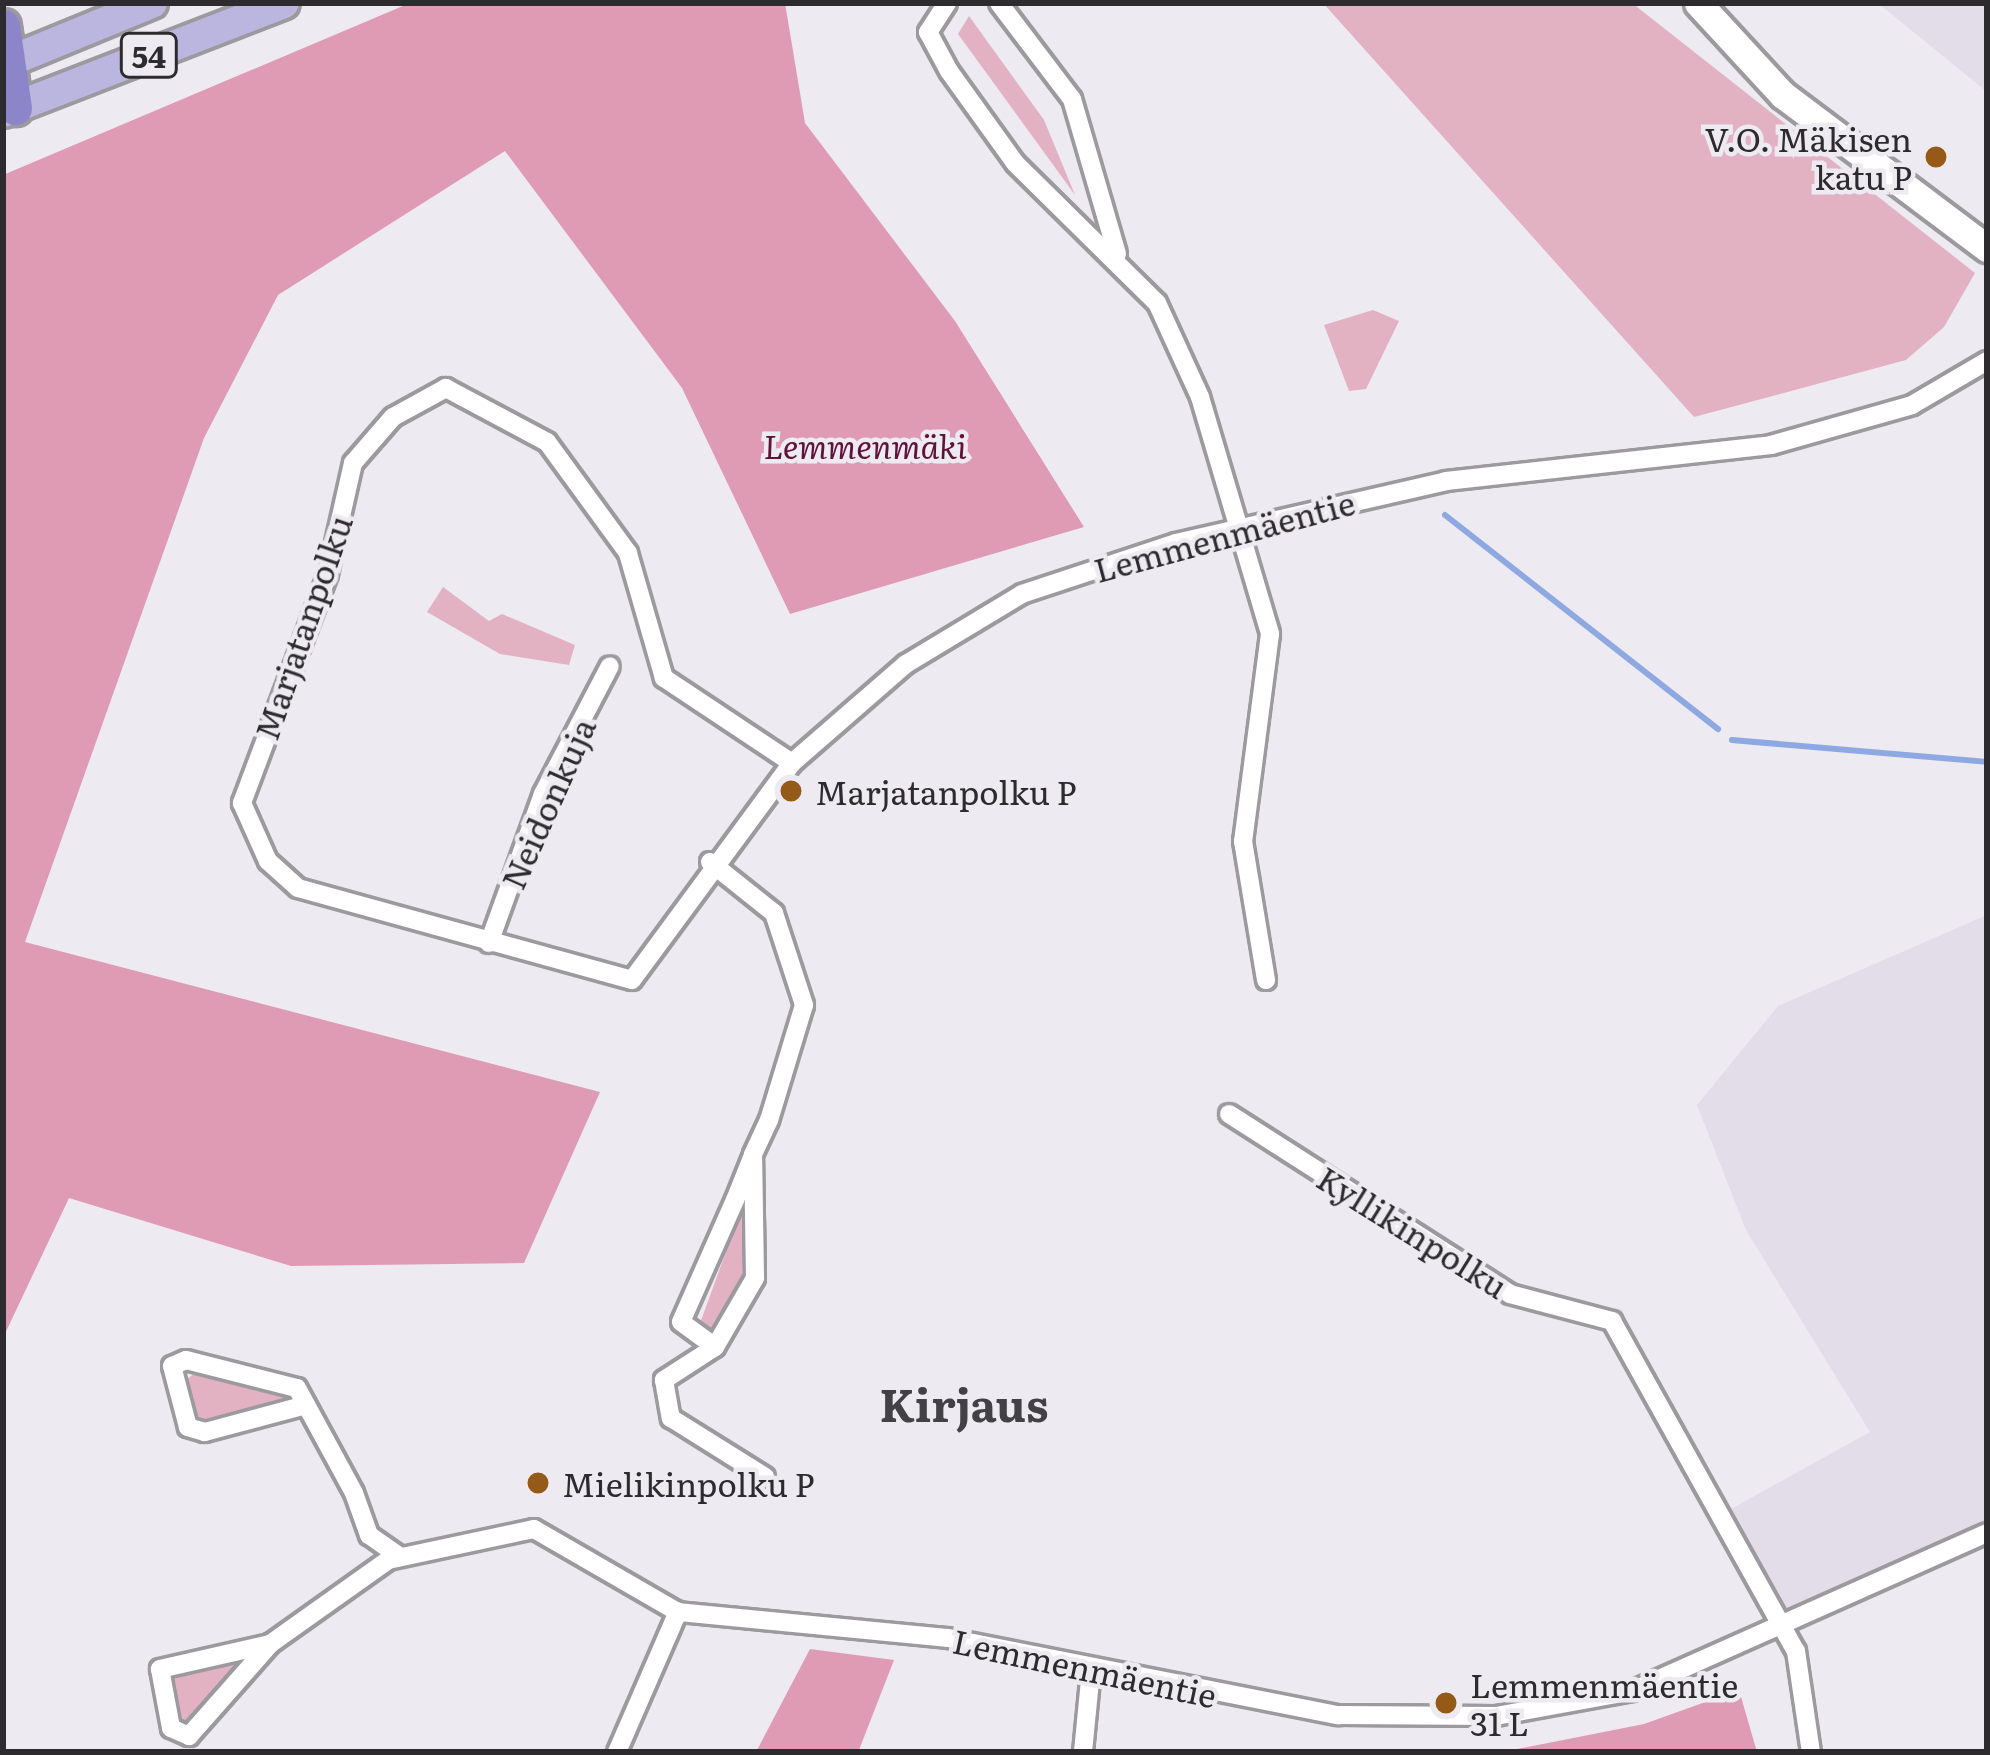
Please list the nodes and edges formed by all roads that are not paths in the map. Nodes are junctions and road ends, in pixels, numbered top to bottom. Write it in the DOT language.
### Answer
graph roads {
  1 [pos="152,3"];
  2 [pos="284,3"];
  3 [pos="947,3"];
  4 [pos="999,3"];
  5 [pos="1699,3"];
  6 [pos="3,26"];
  7 [pos="9,61"];
  8 [pos="7,105"];
  9 [pos="1987,248"];
  10 [pos="1117,254"];
  11 [pos="1987,361"];
  12 [pos="1236,529"];
  13 [pos="610,666"];
  14 [pos="792,763"];
  15 [pos="710,862"];
  16 [pos="489,943"];
  17 [pos="610,978"];
  18 [pos="1267,980"];
  19 [pos="1229,1114"];
  20 [pos="753,1155"];
  21 [pos="716,1347"];
  22 [pos="306,1405"];
  23 [pos="765,1477"];
  24 [pos="1987,1533"];
  25 [pos="398,1555"];
  26 [pos="678,1612"];
  27 [pos="1786,1631"];
  28 [pos="270,1644"];
  29 [pos="1091,1670"];
  30 [pos="189,1736"];
  31 [pos="202,1752"];
  32 [pos="617,1752"];
  33 [pos="1083,1752"];
  34 [pos="1811,1752"];
  1 -- 7 [label="main road, 54"];
  2 -- 8 [label="main road, 54"];
  3 -- 10 [label="street"];
  4 -- 10 [label="street"];
  5 -- 9 [label="street"];
  6 -- 7 [label="highway"];
  7 -- 8 [label="highway"];
  10 -- 12 [label="street"];
  11 -- 12 [label="street, Lemmenmäentie"];
  12 -- 14 [label="street, Lemmenmäentie"];
  12 -- 18 [label="street"];
  13 -- 16 [label="street, Neidonkuja"];
  14 -- 15 [label="street, Lemmenmäentie"];
  14 -- 16 [label="street, Marjatanpolku"];
  15 -- 17 [label="street, Lemmenmäentie"];
  15 -- 20 [label="street"];
  16 -- 17 [label="street, Marjatanpolku"];
  19 -- 27 [label="street, Kyllikinpolku"];
  20 -- 21 [label="street"];
  20 -- 21 [label="street"];
  21 -- 23 [label="street"];
  22 -- 22 [label="street"];
  22 -- 25 [label="street"];
  24 -- 27 [label="street, Lemmenmäentie"];
  25 -- 26 [label="street, Lemmenmäentie"];
  25 -- 28 [label="street"];
  26 -- 29 [label="street, Lemmenmäentie"];
  26 -- 32 [label="street"];
  27 -- 29 [label="street, Lemmenmäentie"];
  27 -- 34 [label="street, Kyllikinpolku"];
  28 -- 30 [label="street"];
  28 -- 30 [label="street"];
  29 -- 33 [label="street"];
  30 -- 31 [label="street"];
}
